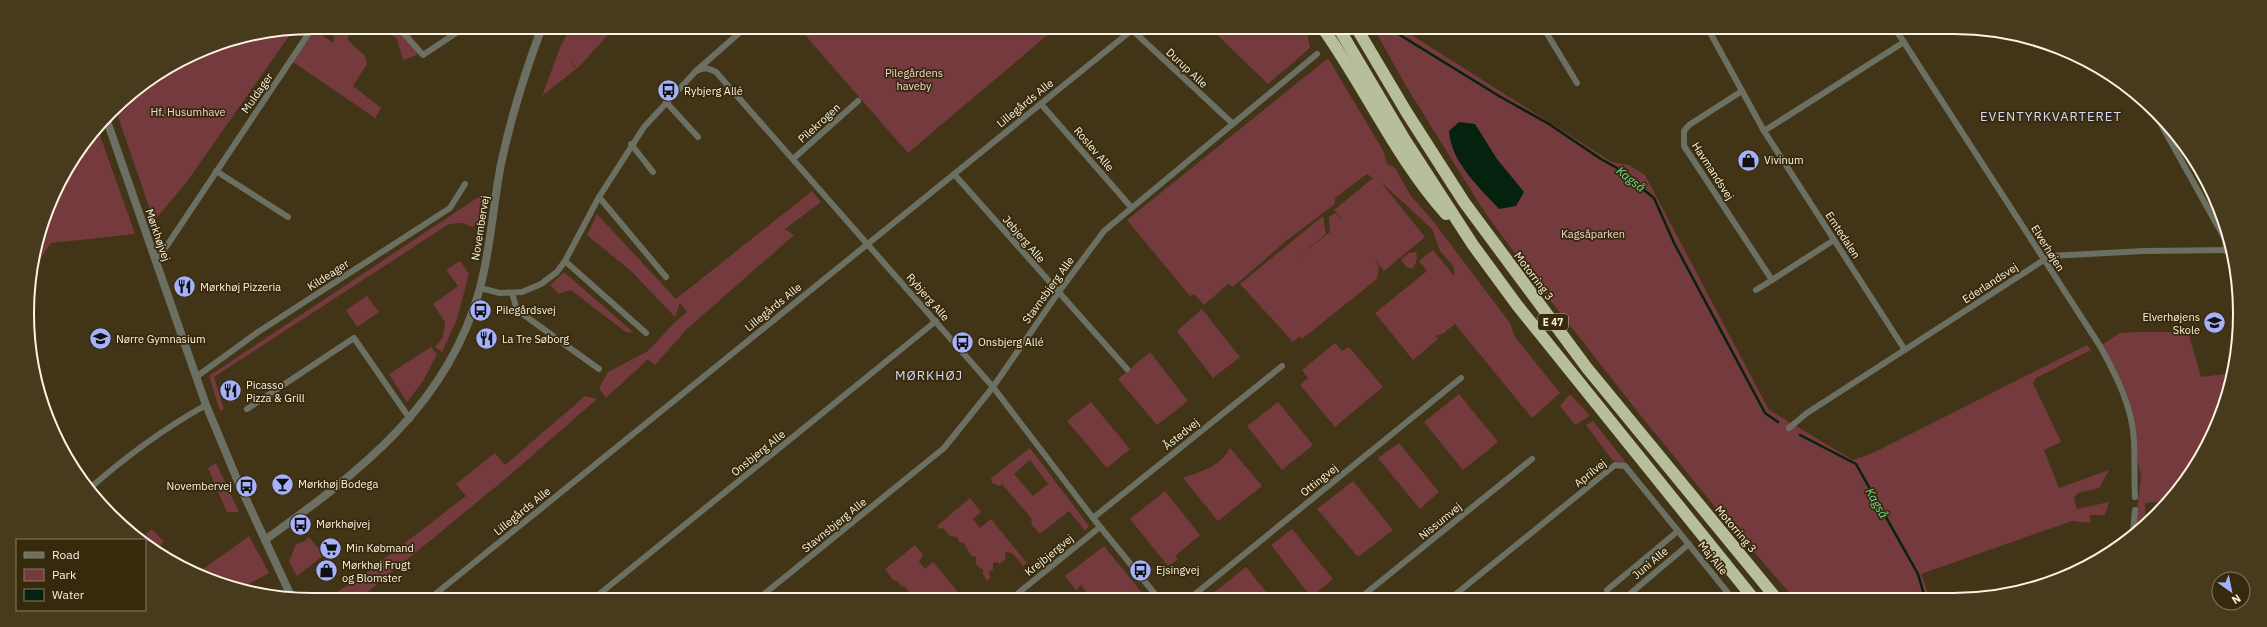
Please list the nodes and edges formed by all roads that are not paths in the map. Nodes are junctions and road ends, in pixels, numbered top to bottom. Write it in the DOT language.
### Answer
graph roads {
  1 [pos="308,34"];
  2 [pos="404,34"];
  3 [pos="454,34"];
  4 [pos="540,34"];
  5 [pos="738,34"];
  6 [pos="1123,34"];
  7 [pos="1136,34"];
  8 [pos="1326,34"];
  9 [pos="1342,34"];
  10 [pos="1360,34"];
  11 [pos="1547,34"];
  12 [pos="1711,34"];
  13 [pos="1899,34"];
  14 [pos="1904,42"];
  15 [pos="1317,54"];
  16 [pos="696,70"];
  17 [pos="1577,83"];
  18 [pos="1742,91"];
  19 [pos="858,101"];
  20 [pos="666,102"];
  21 [pos="1041,104"];
  22 [pos="108,124"];
  23 [pos="1232,124"];
  24 [pos="2164,129"];
  25 [pos="1764,131"];
  26 [pos="698,137"];
  27 [pos="631,144"];
  28 [pos="793,159"];
  29 [pos="216,171"];
  30 [pos="653,172"];
  31 [pos="954,174"];
  32 [pos="465,184"];
  33 [pos="599,197"];
  34 [pos="1131,207"];
  35 [pos="288,217"];
  36 [pos="2219,226"];
  37 [pos="1834,240"];
  38 [pos="868,244"];
  39 [pos="1473,245"];
  40 [pos="2226,251"];
  41 [pos="2044,260"];
  42 [pos="565,261"];
  43 [pos="156,262"];
  44 [pos="666,277"];
  45 [pos="1772,280"];
  46 [pos="480,288"];
  47 [pos="1756,290"];
  48 [pos="512,293"];
  49 [pos="1058,293"];
  50 [pos="936,321"];
  51 [pos="646,333"];
  52 [pos="1905,350"];
  53 [pos="1282,366"];
  54 [pos="599,369"];
  55 [pos="1127,369"];
  56 [pos="196,377"];
  57 [pos="1461,378"];
  58 [pos="992,387"];
  59 [pos="206,405"];
  60 [pos="247,409"];
  61 [pos="410,419"];
  62 [pos="1789,428"];
  63 [pos="1532,459"];
  64 [pos="93,486"];
  65 [pos="2135,497"];
  66 [pos="2135,510"];
  67 [pos="1093,518"];
  68 [pos="1100,527"];
  69 [pos="2133,528"];
  70 [pos="1678,531"];
  71 [pos="265,540"];
  72 [pos="1689,544"];
  73 [pos="1766,585"];
  74 [pos="1606,590"];
  75 [pos="289,592"];
  76 [pos="437,593"];
  77 [pos="601,593"];
  78 [pos="765,593"];
  79 [pos="1019,593"];
  80 [pos="1154,593"];
  81 [pos="1196,593"];
  82 [pos="1366,593"];
  83 [pos="1457,593"];
  84 [pos="1631,593"];
  85 [pos="1728,593"];
  86 [pos="1749,593"];
  87 [pos="1772,593"];
  88 [pos="1774,593"];
  1 -- 29 [label="street, Muldager"];
  2 -- 3 [label="street"];
  4 -- 46 [label="street, Novembervej"];
  5 -- 16 [label="street"];
  6 -- 21 [label="street, Lillegårds Alle"];
  7 -- 23 [label="street, Durup Alle"];
  8 -- 39 [label="highway"];
  9 -- 39 [label="highway, E 47"];
  10 -- 73 [label="highway, Motorring 3 / E 47"];
  11 -- 17 [label="street"];
  12 -- 18 [label="street, Emtedalen"];
  13 -- 14 [label="street, Elverhøjen"];
  14 -- 25 [label="street"];
  14 -- 41 [label="street, Elverhøjen"];
  15 -- 23 [label="street, Stavnsbjerg Alle"];
  16 -- 20 [label="street"];
  16 -- 28 [label="street, Rybjerg Alle"];
  18 -- 25 [label="street, Emtedalen"];
  18 -- 45 [label="street, Havmandsvej"];
  19 -- 28 [label="street, Pilekrogen"];
  20 -- 26 [label="street"];
  20 -- 27 [label="street"];
  21 -- 31 [label="street, Lillegårds Alle"];
  21 -- 34 [label="street, Roslev Alle"];
  22 -- 43 [label="street, Mørkhøjvej"];
  23 -- 34 [label="street, Stavnsbjerg Alle"];
  24 -- 36 [label="street"];
  25 -- 37 [label="street, Emtedalen"];
  27 -- 30 [label="street"];
  27 -- 33 [label="street"];
  28 -- 38 [label="street, Rybjerg Alle"];
  29 -- 35 [label="street"];
  29 -- 43 [label="street, Muldager"];
  31 -- 38 [label="street, Lillegårds Alle"];
  31 -- 49 [label="street, Jebjerg Alle"];
  32 -- 56 [label="street, Kildeager"];
  33 -- 42 [label="street"];
  33 -- 44 [label="street"];
  34 -- 49 [label="street, Stavnsbjerg Alle"];
  37 -- 45 [label="street"];
  37 -- 52 [label="street, Emtedalen"];
  38 -- 50 [label="street, Rybjerg Alle"];
  38 -- 76 [label="street, Lillegårds Alle"];
  39 -- 86 [label="highway, E 47"];
  40 -- 41 [label="street, Ederlandsvej"];
  41 -- 52 [label="street, Ederlandsvej"];
  41 -- 65 [label="street, Elverhøjen"];
  42 -- 48 [label="street"];
  42 -- 51 [label="street"];
  43 -- 56 [label="street, Mørkhøjvej"];
  45 -- 47 [label="street"];
  46 -- 48 [label="street"];
  46 -- 61 [label="street, Novembervej"];
  48 -- 54 [label="street"];
  49 -- 55 [label="street, Jebjerg Alle"];
  49 -- 58 [label="street, Stavnsbjerg Alle"];
  50 -- 58 [label="street, Rybjerg Alle"];
  50 -- 77 [label="street, Onsbjerg Alle"];
  52 -- 62 [label="street, Ederlandsvej"];
  53 -- 67 [label="street, Åstedvej"];
  56 -- 59 [label="street, Mørkhøjvej"];
  57 -- 81 [label="street, Ottingvej"];
  58 -- 67 [label="street, Rybjerg Alle"];
  58 -- 78 [label="street, Stavnsbjerg Alle"];
  59 -- 64 [label="street"];
  59 -- 71 [label="street, Mørkhøjvej"];
  60 -- 61 [label="street"];
  61 -- 71 [label="street, Novembervej"];
  63 -- 82 [label="street, Nissumvej"];
  66 -- 69 [label="street"];
  67 -- 68 [label="street, Rybjerg Alle"];
  68 -- 79 [label="street, Krejbjergvej"];
  68 -- 80 [label="street, Rybjerg Alle"];
  70 -- 72 [label="street, Maj Alle"];
  70 -- 74 [label="street"];
  70 -- 83 [label="street, Aprilvej"];
  71 -- 75 [label="street, Mørkhøjvej"];
  72 -- 84 [label="street, Juni Alle"];
  72 -- 85 [label="street, Maj Alle"];
  73 -- 87 [label="highway, Motorring 3 / E 47"];
  73 -- 88 [label="highway"];
}
